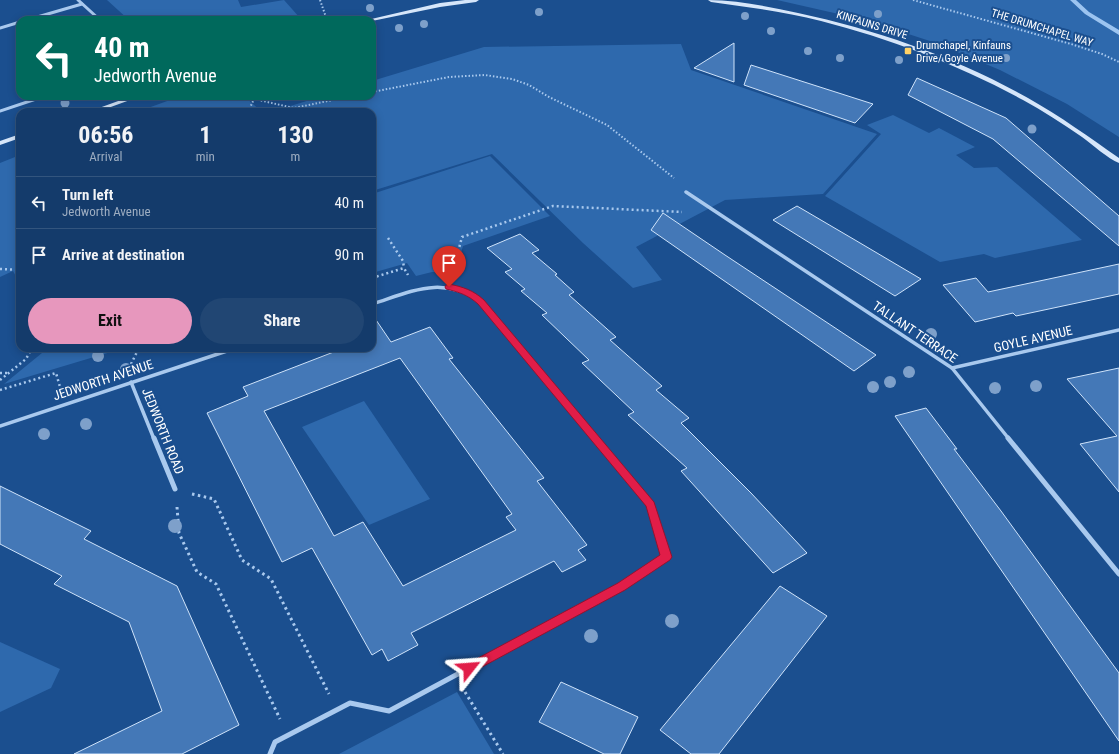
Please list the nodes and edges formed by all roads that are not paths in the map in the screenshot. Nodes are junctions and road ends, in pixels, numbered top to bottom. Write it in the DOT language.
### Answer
graph roads {
  1 [pos="78,0"];
  2 [pos="476,0"];
  3 [pos="711,0"];
  4 [pos="82,4"];
  5 [pos="41,16"];
  6 [pos="96,16"];
  7 [pos="376,19"];
  8 [pos="16,23"];
  9 [pos="0,28"];
  10 [pos="32,100"];
  11 [pos="126,100"];
  12 [pos="103,108"];
  13 [pos="0,110"];
  14 [pos="16,137"];
  15 [pos="0,143"];
  16 [pos="1119,161"];
  17 [pos="686,192"];
  18 [pos="376,303"];
  19 [pos="1119,330"];
  20 [pos="224,352"];
  21 [pos="952,368"];
  22 [pos="131,382"];
  23 [pos="0,426"];
  24 [pos="175,489"];
  25 [pos="1119,574"];
  26 [pos="270,754"];
  1 -- 4 [label="street"];
  2 -- 7 [label="street"];
  3 -- 16 [label="street, KINFAUNS DRIVE"];
  4 -- 5 [label="street"];
  4 -- 6 [label="street"];
  8 -- 9 [label="street"];
  10 -- 13 [label="street"];
  11 -- 12 [label="street"];
  14 -- 15 [label="street"];
  17 -- 21 [label="street, TALLANT TERRACE"];
  18 -- 26 [label="street"];
  19 -- 21 [label="street, GOYLE AVENUE"];
  20 -- 22 [label="street, JEDWORTH AVENUE"];
  21 -- 25 [label="street, TALLANT TERRACE"];
  22 -- 23 [label="street, JEDWORTH AVENUE"];
  22 -- 24 [label="street, JEDWORTH ROAD"];
}
